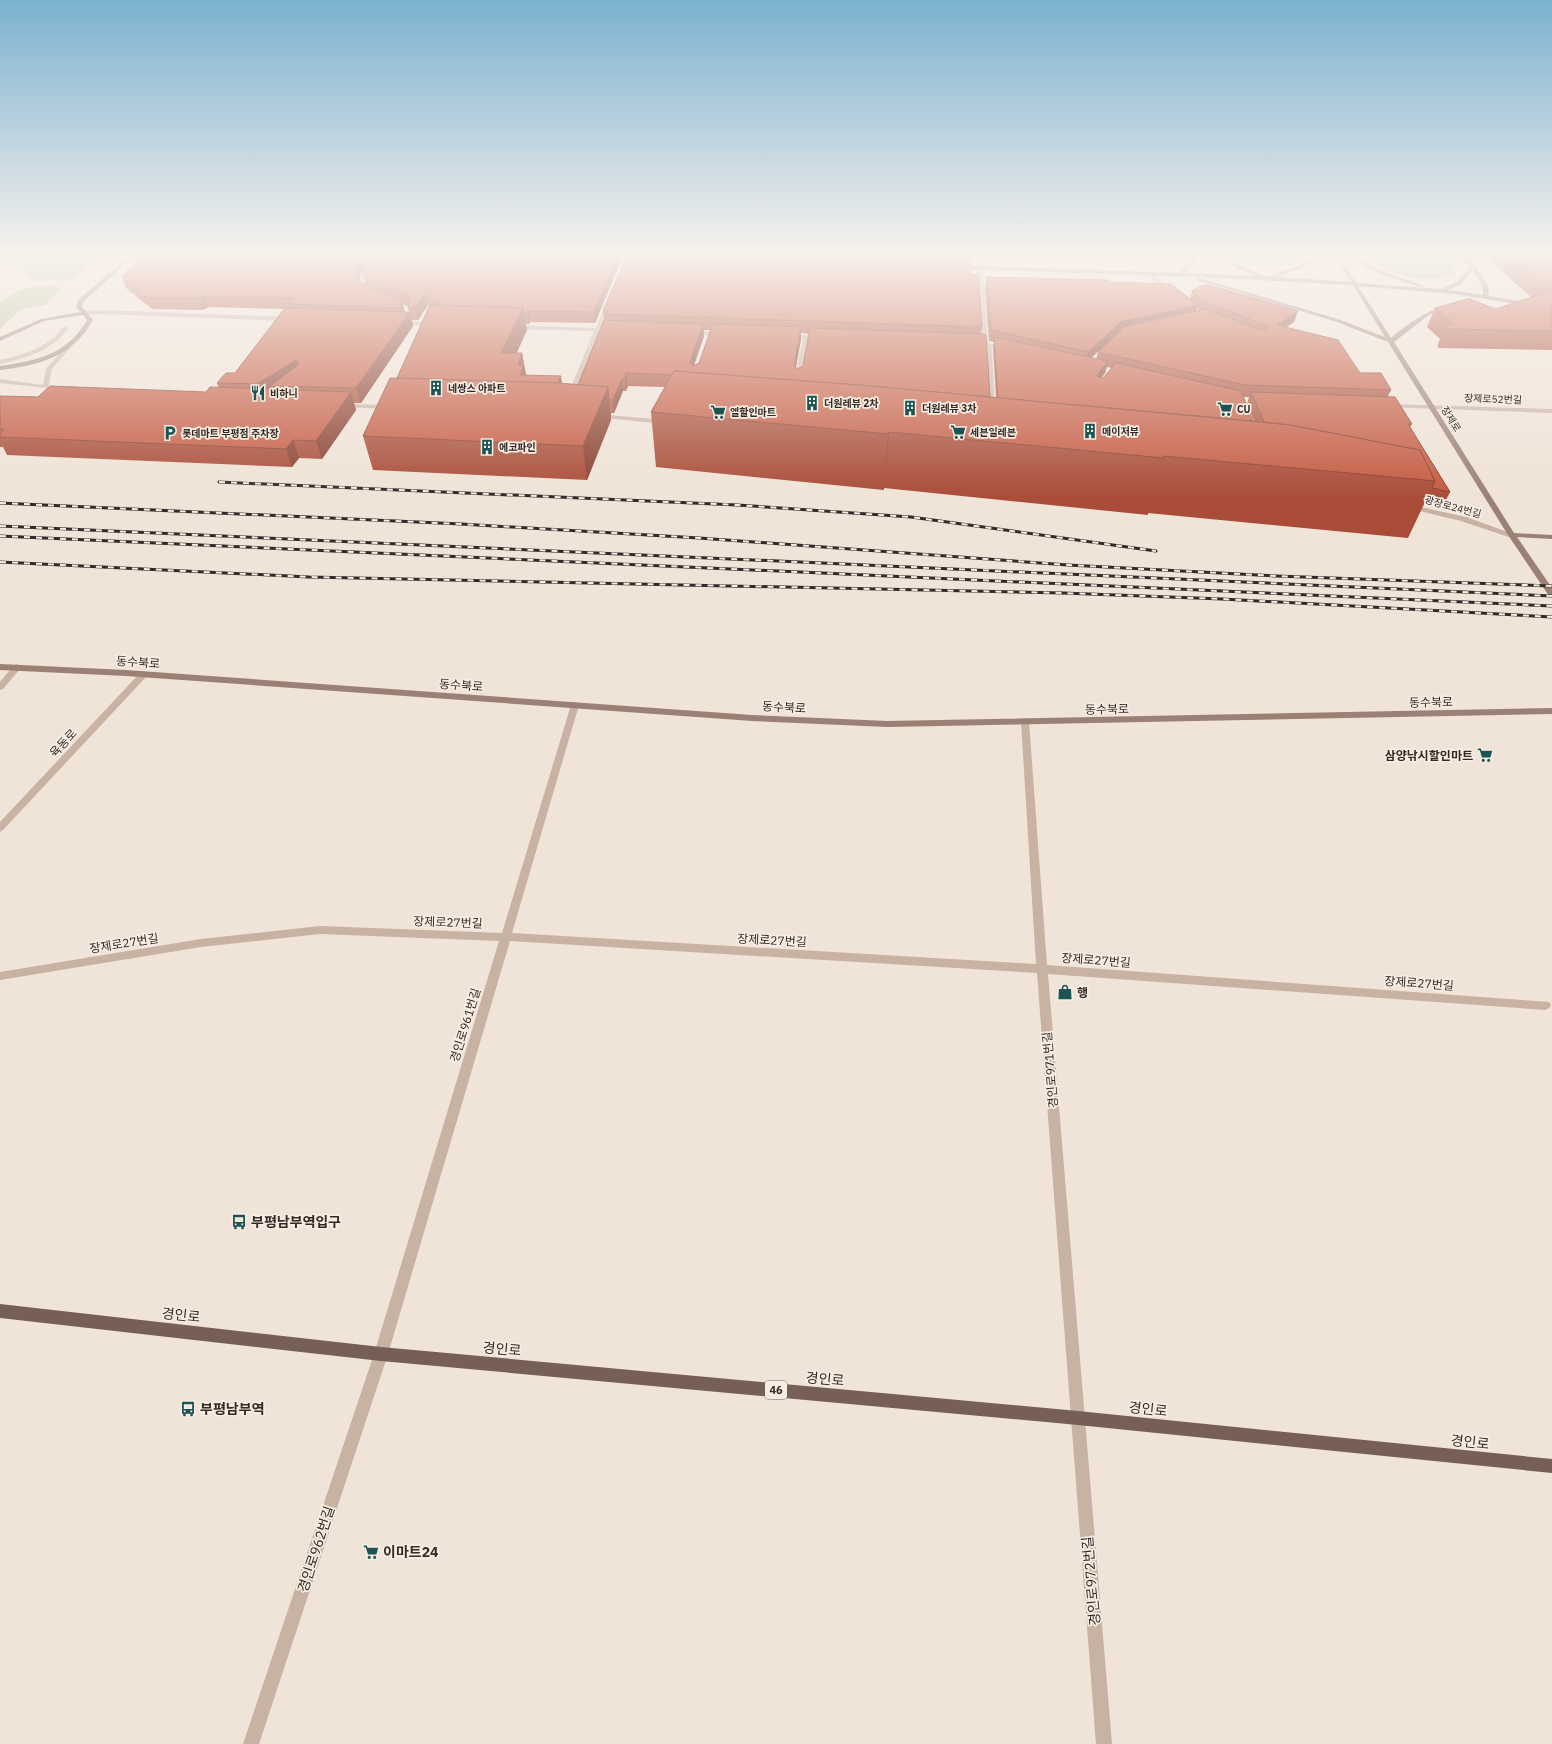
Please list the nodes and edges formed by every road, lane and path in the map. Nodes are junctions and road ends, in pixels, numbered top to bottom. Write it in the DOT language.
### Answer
graph roads {
  1 [pos="11,334"];
  2 [pos="61,334"];
  3 [pos="79,334"];
  4 [pos="596,334"];
  5 [pos="710,334"];
  6 [pos="984,334"];
  7 [pos="1374,334"];
  8 [pos="1387,334"];
  9 [pos="1400,334"];
  10 [pos="784,336"];
  11 [pos="806,337"];
  12 [pos="830,338"];
  13 [pos="0,339"];
  14 [pos="708,340"];
  15 [pos="1391,341"];
  16 [pos="969,342"];
  17 [pos="984,343"];
  18 [pos="68,347"];
  19 [pos="1014,350"];
  20 [pos="0,362"];
  21 [pos="0,368"];
  22 [pos="798,378"];
  23 [pos="0,381"];
  24 [pos="46,387"];
  25 [pos="52,392"];
  26 [pos="334,405"];
  27 [pos="566,406"];
  28 [pos="1385,406"];
  29 [pos="396,408"];
  30 [pos="1432,408"];
  31 [pos="1552,411"];
  32 [pos="593,416"];
  33 [pos="993,418"];
  34 [pos="670,422"];
  35 [pos="1401,505"];
  36 [pos="1512,535"];
  37 [pos="1552,537"];
  38 [pos="1552,594"];
  39 [pos="0,667"];
  40 [pos="17,667"];
  41 [pos="144,674"];
  42 [pos="0,687"];
  43 [pos="575,705"];
  44 [pos="1552,711"];
  45 [pos="1025,722"];
  46 [pos="0,828"];
  47 [pos="505,937"];
  48 [pos="1042,969"];
  49 [pos="0,976"];
  50 [pos="1545,1005"];
  51 [pos="0,1312"];
  52 [pos="381,1354"];
  53 [pos="1078,1418"];
  54 [pos="1552,1466"];
  55 [pos="251,1744"];
  56 [pos="1104,1744"];
  1 -- 13 [label="street"];
  2 -- 20 [label="street"];
  3 -- 18 [label="street"];
  4 -- 27 [label="street"];
  5 -- 14 [label="street"];
  6 -- 17 [label="street"];
  7 -- 15 [label="street"];
  8 -- 15 [label="street, 장제로"];
  9 -- 15 [label="street"];
  10 -- 11 [label="street"];
  11 -- 12 [label="street"];
  11 -- 22 [label="street"];
  15 -- 30 [label="street, 장제로"];
  16 -- 17 [label="street"];
  17 -- 19 [label="street"];
  17 -- 33 [label="street"];
  18 -- 21 [label="street"];
  18 -- 24 [label="street"];
  23 -- 24 [label="street"];
  24 -- 25 [label="street"];
  26 -- 29 [label="street"];
  28 -- 30 [label="street, 장제로52번길"];
  30 -- 31 [label="street, 장제로52번길"];
  30 -- 36 [label="street, 장제로"];
  32 -- 34 [label="street"];
  35 -- 36 [label="street, 광장로24번길"];
  36 -- 37 [label="street"];
  36 -- 38 [label="street, 장제로"];
  39 -- 40 [label="street, 동수북로"];
  40 -- 41 [label="street, 동수북로"];
  40 -- 42 [label="street"];
  41 -- 43 [label="street, 동수북로"];
  41 -- 46 [label="street, 육동로"];
  43 -- 45 [label="street, 동수북로"];
  43 -- 47 [label="street, 경인로961번길"];
  44 -- 45 [label="street, 동수북로"];
  45 -- 48 [label="street, 경인로971번길"];
  47 -- 48 [label="street, 장제로27번길"];
  47 -- 49 [label="street, 장제로27번길"];
  47 -- 52 [label="street, 경인로961번길"];
  48 -- 50 [label="street, 장제로27번길"];
  48 -- 53 [label="street, 경인로971번길"];
  51 -- 52 [label="main road, 경인로 / 46"];
  52 -- 53 [label="main road, 경인로 / 46"];
  52 -- 55 [label="street, 경인로962번길"];
  53 -- 54 [label="main road, 경인로 / 46"];
  53 -- 56 [label="street, 경인로972번길"];
}
